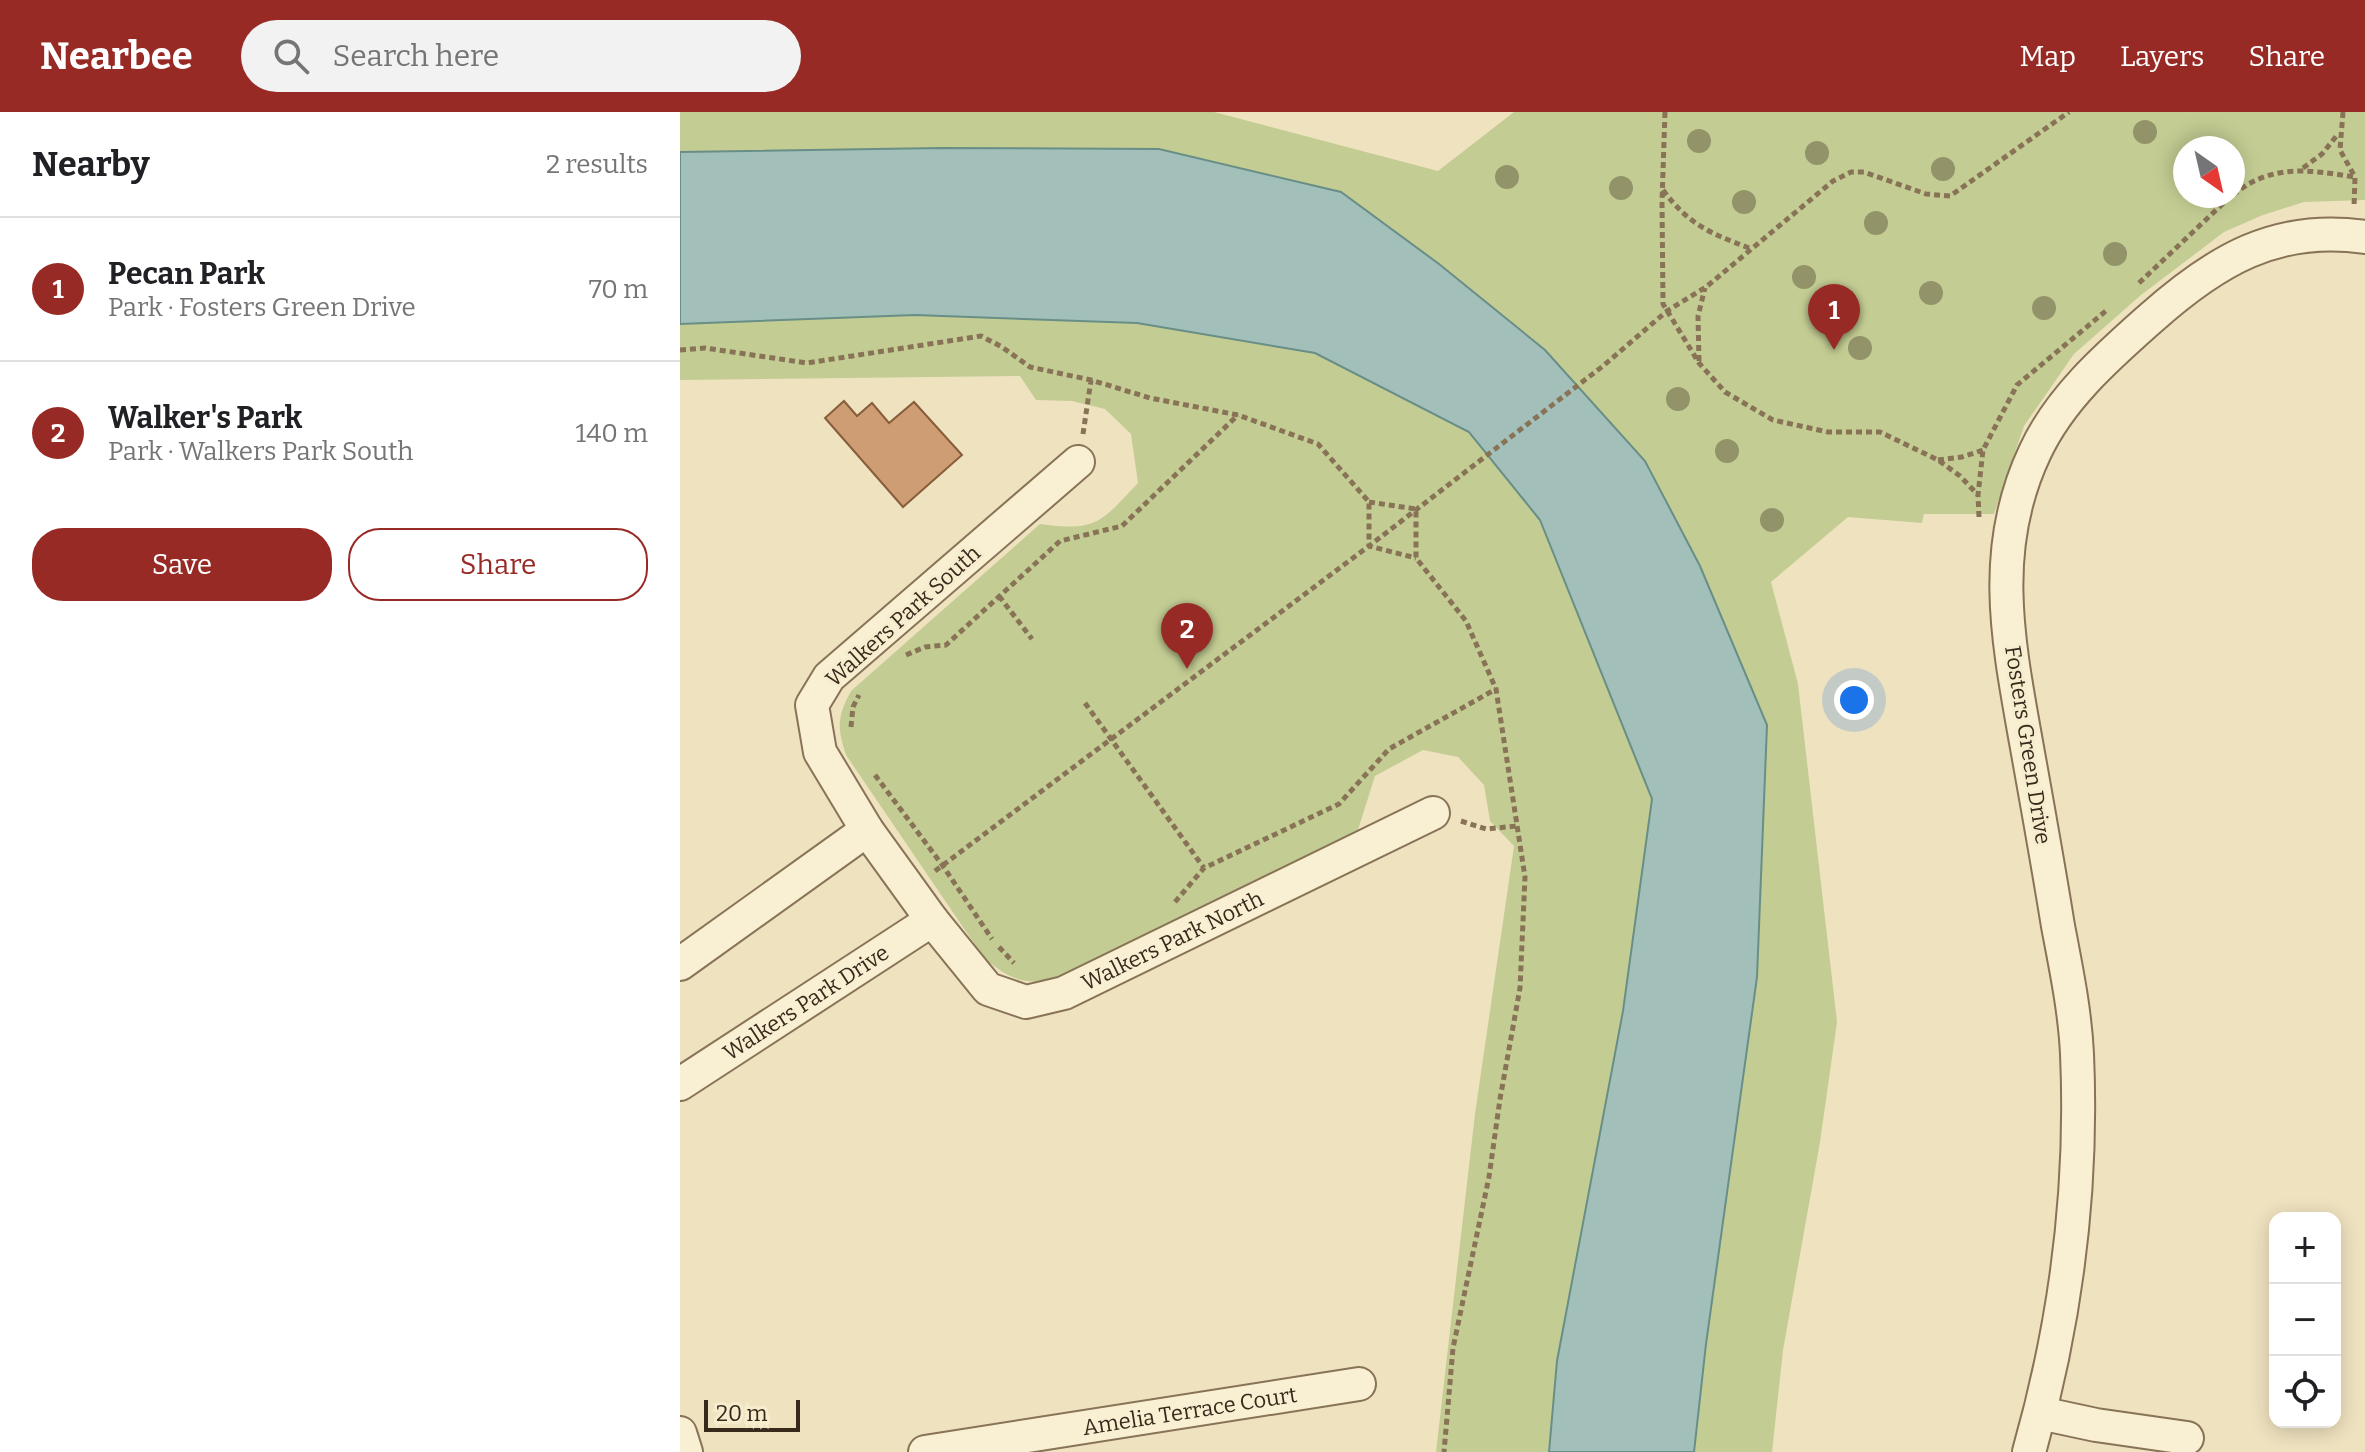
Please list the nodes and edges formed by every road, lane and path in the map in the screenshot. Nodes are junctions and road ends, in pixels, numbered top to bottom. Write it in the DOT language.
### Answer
graph roads {
  1 [pos="1665,112"];
  2 [pos="2069,112"];
  3 [pos="2343,112"];
  4 [pos="2340,129"];
  5 [pos="2301,169"];
  6 [pos="2355,177"];
  7 [pos="1662,187"];
  8 [pos="2245,188"];
  9 [pos="2359,236"];
  10 [pos="1749,248"];
  11 [pos="1706,287"];
  12 [pos="1667,311"];
  13 [pos="680,350"];
  14 [pos="1699,363"];
  15 [pos="1091,380"];
  16 [pos="1238,415"];
  17 [pos="1983,450"];
  18 [pos="1938,460"];
  19 [pos="1078,462"];
  20 [pos="1978,495"];
  21 [pos="1369,502"];
  22 [pos="1416,509"];
  23 [pos="1369,546"];
  24 [pos="1416,558"];
  25 [pos="999,596"];
  26 [pos="1032,639"];
  27 [pos="895,663"];
  28 [pos="1496,689"];
  29 [pos="862,691"];
  30 [pos="1085,703"];
  31 [pos="852,738"];
  32 [pos="1113,739"];
  33 [pos="867,765"];
  34 [pos="1433,813"];
  35 [pos="1517,826"];
  36 [pos="867,830"];
  37 [pos="943,866"];
  38 [pos="1204,868"];
  39 [pos="910,890"];
  40 [pos="1168,910"];
  41 [pos="932,920"];
  42 [pos="680,964"];
  43 [pos="1025,967"];
  44 [pos="680,1084"];
  45 [pos="1359,1384"];
  46 [pos="2040,1413"];
  47 [pos="680,1433"];
  48 [pos="2187,1438"];
  49 [pos="686,1452"];
  50 [pos="925,1452"];
  51 [pos="1444,1452"];
  52 [pos="2029,1452"];
  1 -- 7 [label="path"];
  2 -- 10 [label="path"];
  3 -- 4 [label="path"];
  4 -- 5 [label="path"];
  4 -- 6 [label="path"];
  5 -- 6 [label="path"];
  5 -- 8 [label="path"];
  6 -- 9 [label="path"];
  7 -- 10 [label="path"];
  7 -- 12 [label="path"];
  9 -- 46 [label="street, Fosters Green Drive"];
  10 -- 11 [label="path"];
  11 -- 12 [label="path"];
  11 -- 14 [label="path"];
  12 -- 14 [label="path"];
  12 -- 22 [label="path"];
  13 -- 15 [label="path"];
  14 -- 18 [label="path"];
  15 -- 16 [label="path"];
  15 -- 19 [label="path"];
  16 -- 21 [label="path"];
  16 -- 25 [label="path"];
  17 -- 18 [label="path"];
  18 -- 20 [label="path"];
  19 -- 36 [label="street, Walkers Park South"];
  21 -- 22 [label="path"];
  21 -- 23 [label="path"];
  22 -- 23 [label="path"];
  22 -- 24 [label="path"];
  23 -- 24 [label="path"];
  23 -- 32 [label="path"];
  24 -- 28 [label="path"];
  25 -- 26 [label="path"];
  25 -- 27 [label="path"];
  28 -- 35 [label="path"];
  28 -- 38 [label="path"];
  29 -- 31 [label="path"];
  30 -- 32 [label="path"];
  32 -- 37 [label="path"];
  32 -- 38 [label="path"];
  33 -- 37 [label="path"];
  34 -- 35 [label="path"];
  34 -- 41 [label="street, Walkers Park North"];
  35 -- 51 [label="path"];
  36 -- 39 [label="street, Walkers Park South"];
  36 -- 42 [label="street"];
  37 -- 39 [label="path"];
  37 -- 43 [label="path"];
  38 -- 40 [label="path"];
  39 -- 41 [label="street, Walkers Park South"];
  41 -- 44 [label="street, Walkers Park Drive"];
  45 -- 50 [label="street, Amelia Terrace Court"];
  46 -- 48 [label="street"];
  46 -- 52 [label="street, Fosters Green Drive"];
  47 -- 49 [label="street"];
}
